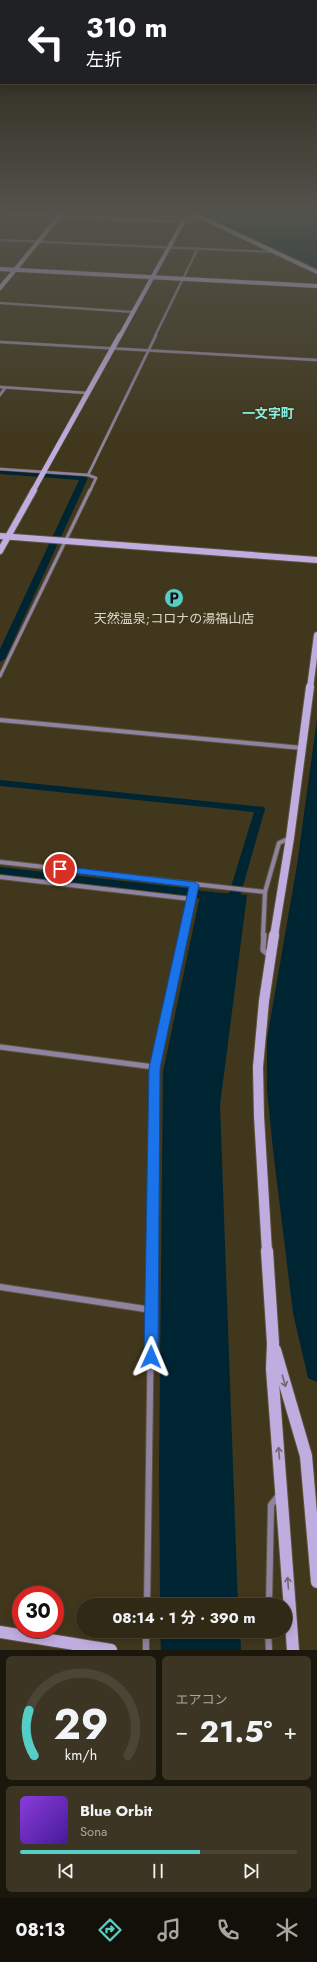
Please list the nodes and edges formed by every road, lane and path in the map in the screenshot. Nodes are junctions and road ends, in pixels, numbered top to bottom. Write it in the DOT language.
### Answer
graph roads {
  1 [pos="145,290"];
  2 [pos="178,290"];
  3 [pos="0,304"];
  4 [pos="133,312"];
  5 [pos="0,342"];
  6 [pos="112,349"];
  7 [pos="148,351"];
  8 [pos="317,360"];
  9 [pos="0,387"];
  10 [pos="5,388"];
  11 [pos="87,393"];
  12 [pos="0,395"];
  13 [pos="0,469"];
  14 [pos="41,474"];
  15 [pos="88,475"];
  16 [pos="0,536"];
  17 [pos="8,536"];
  18 [pos="63,540"];
  19 [pos="0,551"];
  20 [pos="317,560"];
  21 [pos="317,636"];
  22 [pos="0,676"];
  23 [pos="0,720"];
  24 [pos="302,748"];
  25 [pos="290,838"];
  26 [pos="0,862"];
  27 [pos="0,877"];
  28 [pos="194,887"];
  29 [pos="265,892"];
  30 [pos="191,898"];
  31 [pos="271,958"];
  32 [pos="0,1047"];
  33 [pos="154,1068"];
  34 [pos="0,1287"];
  35 [pos="152,1310"];
  36 [pos="273,1344"];
  37 [pos="282,1490"];
  38 [pos="317,1582"];
  39 [pos="146,1598"];
  40 [pos="269,1598"];
  41 [pos="0,1632"];
  42 [pos="146,1638"];
  43 [pos="268,1638"];
  44 [pos="111,1650"];
  45 [pos="146,1650"];
  46 [pos="268,1650"];
  47 [pos="293,1650"];
  1 -- 4 [label="street"];
  2 -- 7 [label="street"];
  3 -- 4 [label="street"];
  4 -- 6 [label="street"];
  5 -- 6 [label="street"];
  6 -- 7 [label="street"];
  6 -- 11 [label="street"];
  7 -- 8 [label="street"];
  7 -- 15 [label="street"];
  9 -- 10 [label="street"];
  10 -- 11 [label="street"];
  10 -- 12 [label="street"];
  11 -- 14 [label="street"];
  13 -- 14 [label="street"];
  14 -- 15 [label="street"];
  14 -- 17 [label="street"];
  15 -- 18 [label="street"];
  16 -- 17 [label="street"];
  17 -- 18 [label="street"];
  17 -- 19 [label="street"];
  18 -- 20 [label="street"];
  18 -- 22 [label="street"];
  21 -- 24 [label="street"];
  23 -- 24 [label="street"];
  24 -- 25 [label="street"];
  25 -- 29 [label="street"];
  25 -- 31 [label="street"];
  26 -- 28 [label="street"];
  27 -- 30 [label="street"];
  28 -- 29 [label="street"];
  28 -- 30 [label="street"];
  29 -- 31 [label="street"];
  30 -- 33 [label="street"];
  31 -- 36 [label="street"];
  32 -- 33 [label="street"];
  33 -- 35 [label="street"];
  34 -- 35 [label="street"];
  35 -- 39 [label="street"];
  37 -- 36 [label="street, one-way"];
  36 -- 38 [label="street, one-way"];
  37 -- 40 [label="street"];
  47 -- 37 [label="street, one-way"];
  41 -- 44 [label="street"];
  42 -- 45 [label="street"];
  43 -- 46 [label="street"];
}
